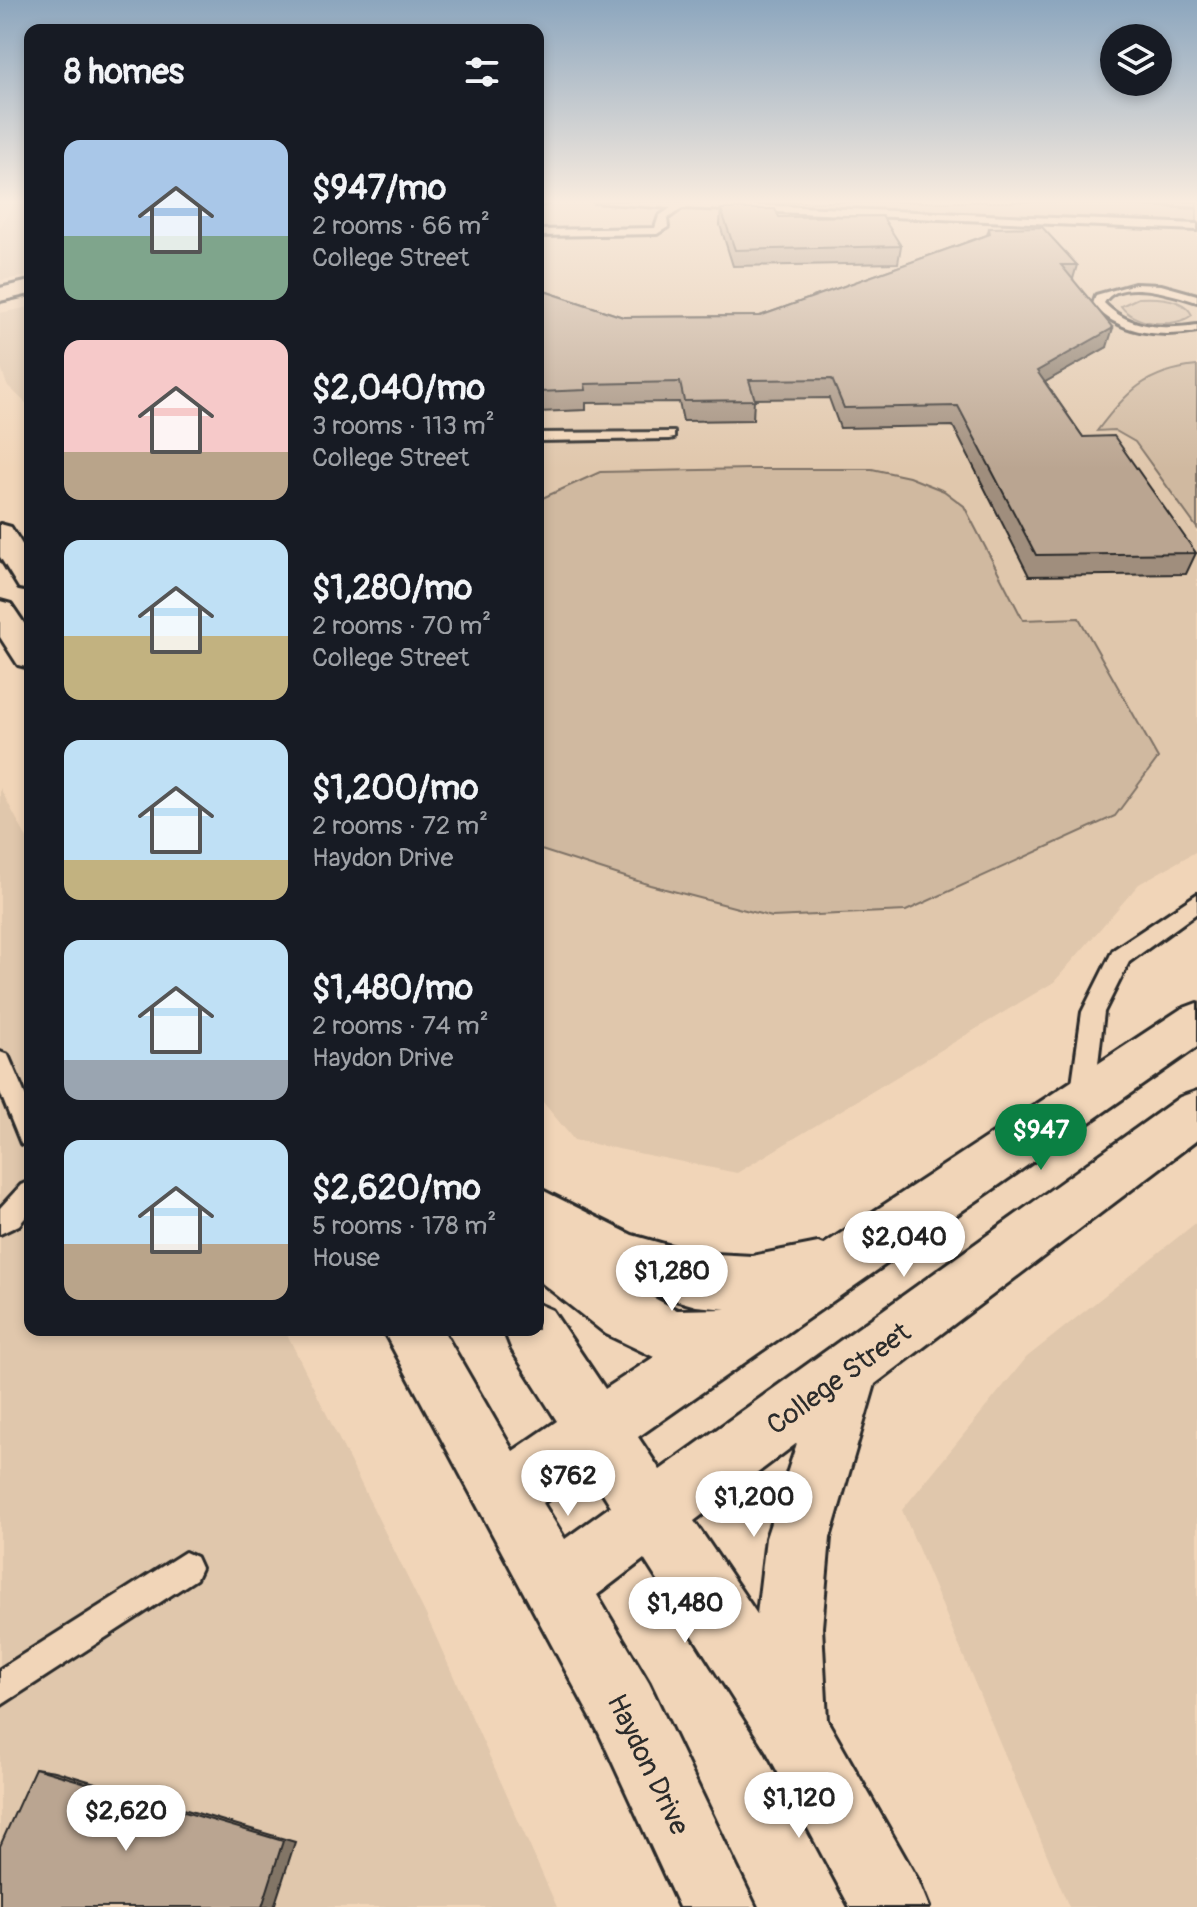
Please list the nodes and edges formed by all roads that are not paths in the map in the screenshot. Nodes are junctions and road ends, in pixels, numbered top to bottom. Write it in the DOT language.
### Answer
graph roads {
  1 [pos="1114,291"];
  2 [pos="1174,291"];
  3 [pos="1197,299"];
  4 [pos="1195,329"];
  5 [pos="669,435"];
  6 [pos="544,437"];
  7 [pos="0,533"];
  8 [pos="24,571"];
  9 [pos="0,611"];
  10 [pos="24,649"];
  11 [pos="1197,902"];
  12 [pos="1197,1022"];
  13 [pos="0,1062"];
  14 [pos="1082,1098"];
  15 [pos="1197,1112"];
  16 [pos="24,1121"];
  17 [pos="24,1199"];
  18 [pos="544,1216"];
  19 [pos="0,1222"];
  20 [pos="544,1252"];
  21 [pos="844,1263"];
  22 [pos="414,1336"];
  23 [pos="536,1336"];
  24 [pos="727,1340"];
  25 [pos="850,1369"];
  26 [pos="599,1429"];
  27 [pos="504,1493"];
  28 [pos="654,1514"];
  29 [pos="185,1568"];
  30 [pos="556,1585"];
  31 [pos="0,1689"];
  32 [pos="792,1727"];
  33 [pos="718,1907"];
  34 [pos="891,1907"];
  1 -- 4 [label="lane"];
  2 -- 3 [label="lane"];
  5 -- 6 [label="lane"];
  7 -- 8 [label="main road"];
  9 -- 10 [label="main road"];
  11 -- 14 [label="lane"];
  12 -- 14 [label="main road"];
  13 -- 16 [label="lane"];
  14 -- 21 [label="main road"];
  15 -- 25 [label="main road, College Street"];
  17 -- 19 [label="lane"];
  18 -- 21 [label="main road"];
  20 -- 24 [label="main road"];
  21 -- 24 [label="main road"];
  22 -- 27 [label="main road, Haydon Drive"];
  23 -- 26 [label="main road"];
  24 -- 26 [label="main road"];
  25 -- 28 [label="main road, College Street"];
  25 -- 32 [label="main road"];
  26 -- 27 [label="main road"];
  26 -- 28 [label="main road"];
  27 -- 30 [label="main road, Haydon Drive"];
  28 -- 30 [label="main road, College Street"];
  28 -- 32 [label="main road"];
  29 -- 31 [label="lane"];
  30 -- 33 [label="main road, Haydon Drive"];
  32 -- 34 [label="main road"];
}
